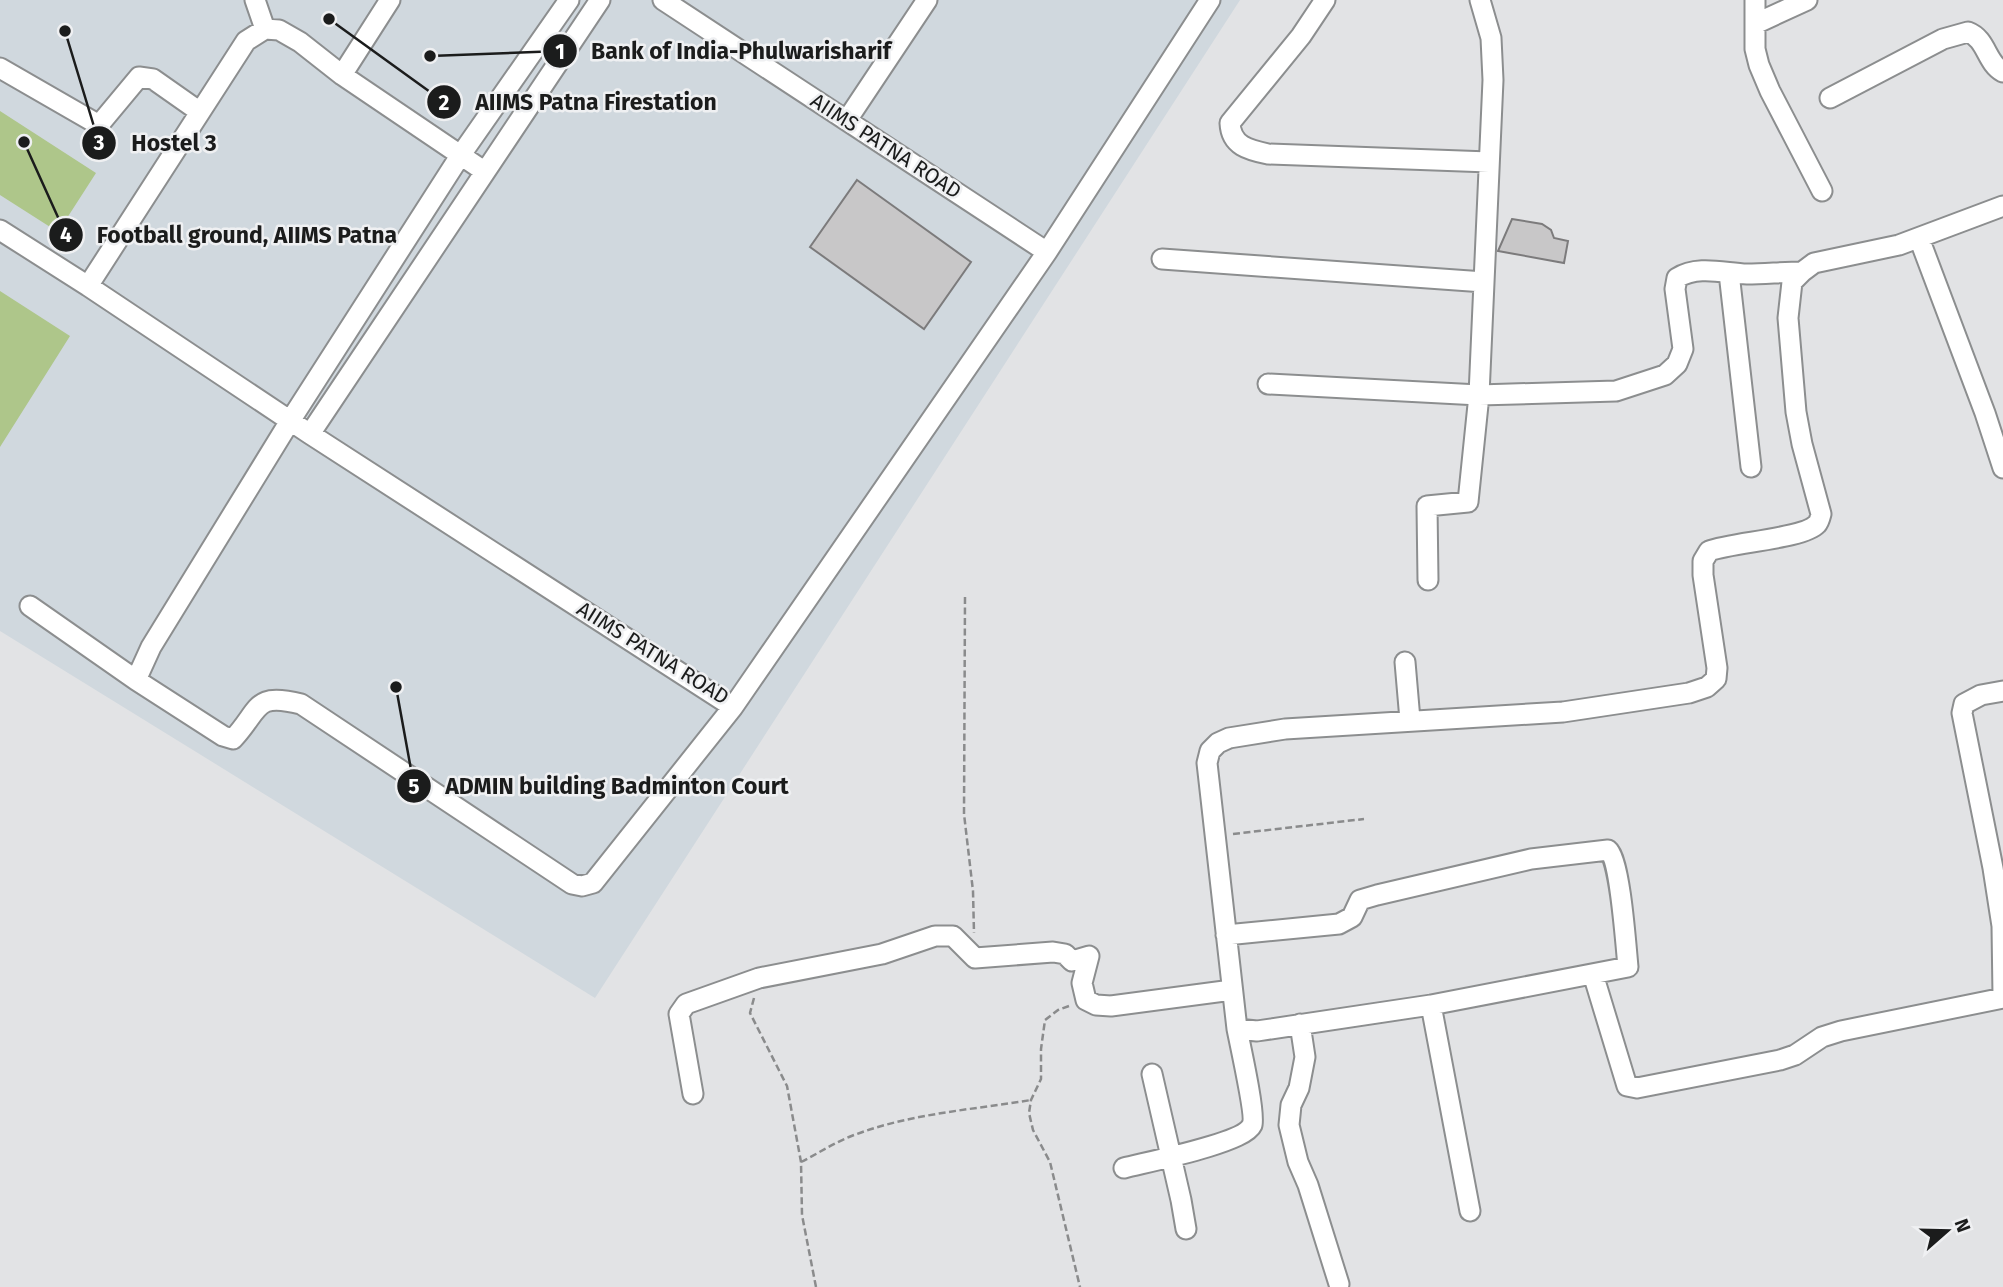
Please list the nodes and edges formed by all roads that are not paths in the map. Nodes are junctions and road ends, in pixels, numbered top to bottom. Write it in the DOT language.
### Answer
graph roads {
  1 [pos="390,0"];
  2 [pos="569,0"];
  3 [pos="600,0"];
  4 [pos="663,0"];
  5 [pos="927,0"];
  6 [pos="1210,0"];
  7 [pos="1325,0"];
  8 [pos="1755,0"];
  9 [pos="1807,0"];
  10 [pos="1475,2"];
  11 [pos="262,11"];
  12 [pos="1755,24"];
  13 [pos="0,68"];
  14 [pos="2003,72"];
  15 [pos="342,75"];
  16 [pos="1829,98"];
  17 [pos="193,107"];
  18 [pos="847,120"];
  19 [pos="460,156"];
  20 [pos="1489,162"];
  21 [pos="484,171"];
  22 [pos="1822,191"];
  23 [pos="2003,206"];
  24 [pos="0,230"];
  25 [pos="1919,238"];
  26 [pos="1047,252"];
  27 [pos="1162,259"];
  28 [pos="1802,272"];
  29 [pos="1728,273"];
  30 [pos="1483,282"];
  31 [pos="88,286"];
  32 [pos="1268,384"];
  33 [pos="1479,395"];
  34 [pos="290,421"];
  35 [pos="310,434"];
  36 [pos="1751,467"];
  37 [pos="2003,468"];
  38 [pos="1428,580"];
  39 [pos="30,606"];
  40 [pos="1405,662"];
  41 [pos="136,680"];
  42 [pos="2003,691"];
  43 [pos="733,707"];
  44 [pos="1410,720"];
  45 [pos="2001,903"];
  46 [pos="1226,934"];
  47 [pos="1593,974"];
  48 [pos="1232,990"];
  49 [pos="2003,997"];
  50 [pos="1431,1005"];
  51 [pos="1300,1024"];
  52 [pos="1237,1028"];
  53 [pos="1152,1074"];
  54 [pos="693,1094"];
  55 [pos="1171,1156"];
  56 [pos="1124,1168"];
  57 [pos="1470,1211"];
  58 [pos="1186,1229"];
  59 [pos="1339,1284"];
  1 -- 15 [label="street"];
  2 -- 19 [label="street"];
  3 -- 21 [label="street"];
  4 -- 18 [label="street, AIIMS PATNA ROAD"];
  5 -- 18 [label="street"];
  6 -- 26 [label="street"];
  7 -- 20 [label="street"];
  8 -- 12 [label="street"];
  9 -- 12 [label="street"];
  10 -- 20 [label="street"];
  11 -- 15 [label="street"];
  11 -- 17 [label="street"];
  12 -- 22 [label="street"];
  13 -- 17 [label="street"];
  14 -- 16 [label="street"];
  15 -- 19 [label="street"];
  17 -- 31 [label="street"];
  18 -- 26 [label="street, AIIMS PATNA ROAD"];
  19 -- 21 [label="street"];
  19 -- 34 [label="street"];
  20 -- 30 [label="street"];
  21 -- 35 [label="street"];
  23 -- 25 [label="street"];
  24 -- 31 [label="street, AIIMS PATNA ROAD"];
  25 -- 28 [label="street"];
  25 -- 37 [label="street"];
  26 -- 43 [label="street, AIIMS PATNA ROAD"];
  27 -- 30 [label="street"];
  28 -- 29 [label="street"];
  28 -- 44 [label="street"];
  29 -- 33 [label="street"];
  29 -- 36 [label="street"];
  30 -- 33 [label="street"];
  31 -- 34 [label="street, AIIMS PATNA ROAD"];
  32 -- 33 [label="street"];
  33 -- 38 [label="street"];
  34 -- 35 [label="street, AIIMS PATNA ROAD"];
  34 -- 41 [label="street"];
  35 -- 43 [label="street, AIIMS PATNA ROAD"];
  39 -- 41 [label="street"];
  40 -- 44 [label="street"];
  41 -- 43 [label="street"];
  42 -- 45 [label="street"];
  44 -- 46 [label="street"];
  45 -- 49 [label="street"];
  46 -- 47 [label="street"];
  46 -- 48 [label="street"];
  47 -- 49 [label="street"];
  47 -- 50 [label="street"];
  48 -- 52 [label="street"];
  48 -- 54 [label="street"];
  50 -- 51 [label="street"];
  50 -- 57 [label="street"];
  51 -- 52 [label="street"];
  51 -- 59 [label="street"];
  52 -- 55 [label="street"];
  53 -- 55 [label="street"];
  55 -- 56 [label="street"];
  55 -- 58 [label="street"];
}
